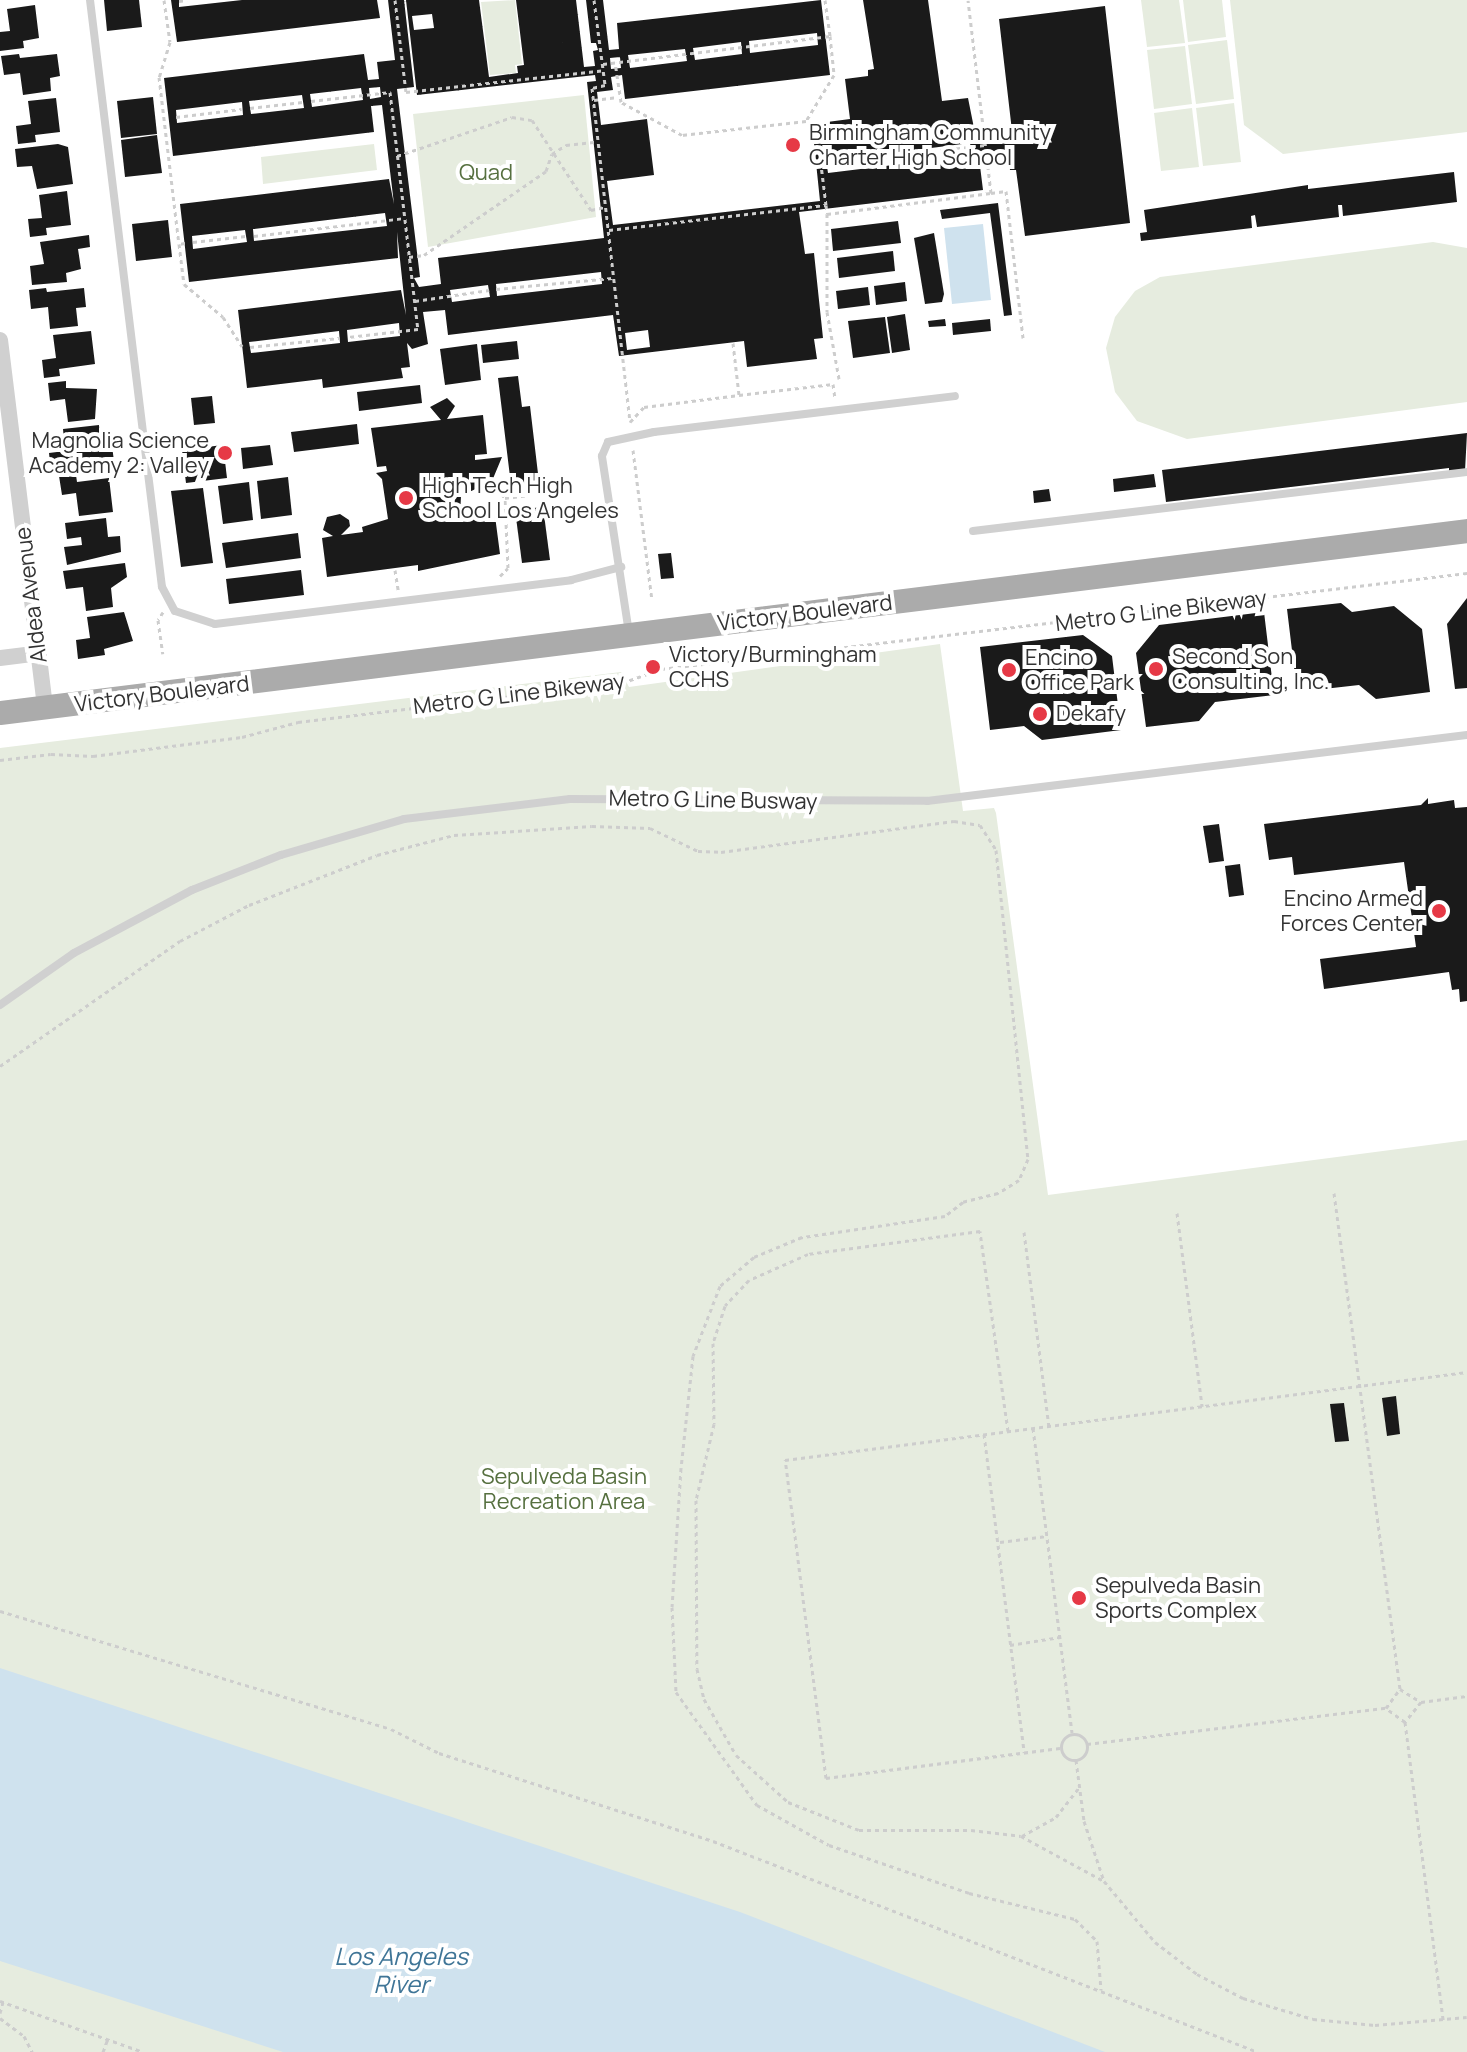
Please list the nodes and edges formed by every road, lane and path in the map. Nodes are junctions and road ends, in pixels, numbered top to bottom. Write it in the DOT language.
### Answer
graph roads {
  1 [pos="90,0"];
  2 [pos="187,0"];
  3 [pos="395,0"];
  4 [pos="594,0"];
  5 [pos="825,0"];
  6 [pos="968,0"];
  7 [pos="179,1"];
  8 [pos="164,2"];
  9 [pos="171,2"];
  10 [pos="830,36"];
  11 [pos="615,62"];
  12 [pos="603,64"];
  13 [pos="604,70"];
  14 [pos="620,97"];
  15 [pos="594,100"];
  16 [pos="311,101"];
  17 [pos="303,102"];
  18 [pos="250,108"];
  19 [pos="242,109"];
  20 [pos="176,117"];
  21 [pos="598,142"];
  22 [pos="985,145"];
  23 [pos="552,154"];
  24 [pos="397,156"];
  25 [pos="991,193"];
  26 [pos="826,205"];
  27 [pos="605,207"];
  28 [pos="827,214"];
  29 [pos="404,218"];
  30 [pos="608,230"];
  31 [pos="246,236"];
  32 [pos="254,236"];
  33 [pos="193,242"];
  34 [pos="409,257"];
  35 [pos="614,278"];
  36 [pos="496,289"];
  37 [pos="489,290"];
  38 [pos="415,301"];
  39 [pos="348,337"];
  40 [pos="340,338"];
  41 [pos="1023,338"];
  42 [pos="0,340"];
  43 [pos="733,343"];
  44 [pos="242,346"];
  45 [pos="250,347"];
  46 [pos="839,379"];
  47 [pos="739,395"];
  48 [pos="955,396"];
  49 [pos="837,410"];
  50 [pos="633,450"];
  51 [pos="1467,472"];
  52 [pos="492,481"];
  53 [pos="560,491"];
  54 [pos="505,498"];
  55 [pos="973,531"];
  56 [pos="1467,531"];
  57 [pos="621,567"];
  58 [pos="395,570"];
  59 [pos="1467,573"];
  60 [pos="498,578"];
  61 [pos="398,590"];
  62 [pos="652,600"];
  63 [pos="168,603"];
  64 [pos="629,634"];
  65 [pos="38,653"];
  66 [pos="163,654"];
  67 [pos="0,658"];
  68 [pos="45,708"];
  69 [pos="0,713"];
  70 [pos="1467,735"];
  71 [pos="0,760"];
  72 [pos="0,1005"];
  73 [pos="0,1066"];
  74 [pos="1334,1193"];
  75 [pos="1177,1213"];
  76 [pos="1024,1232"];
  77 [pos="1467,1372"];
  78 [pos="1360,1386"];
  79 [pos="1202,1406"];
  80 [pos="1049,1426"];
  81 [pos="1033,1428"];
  82 [pos="1008,1431"];
  83 [pos="984,1434"];
  84 [pos="1047,1536"];
  85 [pos="998,1543"];
  86 [pos="0,1611"];
  87 [pos="1060,1637"];
  88 [pos="1010,1645"];
  89 [pos="1400,1689"];
  90 [pos="1467,1696"];
  91 [pos="1421,1702"];
  92 [pos="1386,1708"];
  93 [pos="1405,1722"];
  94 [pos="1072,1733"];
  95 [pos="1087,1744"];
  96 [pos="1060,1748"];
  97 [pos="1024,1753"];
  98 [pos="1076,1760"];
  99 [pos="1079,1788"];
  100 [pos="1021,1836"];
  101 [pos="1104,1881"];
  102 [pos="1101,1990"];
  103 [pos="2,2002"];
  104 [pos="0,2016"];
  105 [pos="1467,2017"];
  106 [pos="1443,2020"];
  107 [pos="108,2038"];
  108 [pos="32,2052"];
  109 [pos="103,2052"];
  110 [pos="143,2052"];
  111 [pos="1258,2052"];
  1 -- 63 [label="lane"];
  2 -- 7 [label="path"];
  3 -- 13 [label="path"];
  4 -- 12 [label="path"];
  5 -- 10 [label="path"];
  6 -- 22 [label="path"];
  8 -- 9 [label="path"];
  8 -- 44 [label="path"];
  10 -- 11 [label="path"];
  10 -- 14 [label="path"];
  11 -- 12 [label="path"];
  11 -- 14 [label="path"];
  12 -- 13 [label="path"];
  13 -- 15 [label="path"];
  14 -- 15 [label="path"];
  15 -- 21 [label="path"];
  16 -- 24 [label="path"];
  17 -- 18 [label="path"];
  19 -- 20 [label="path"];
  21 -- 23 [label="path"];
  21 -- 27 [label="path"];
  22 -- 25 [label="path"];
  22 -- 26 [label="path"];
  23 -- 24 [label="path"];
  23 -- 27 [label="path"];
  23 -- 34 [label="path"];
  24 -- 29 [label="path"];
  25 -- 28 [label="path"];
  25 -- 41 [label="path"];
  26 -- 28 [label="path"];
  26 -- 30 [label="path"];
  27 -- 30 [label="path"];
  28 -- 46 [label="path"];
  29 -- 32 [label="path"];
  29 -- 34 [label="path"];
  30 -- 35 [label="path"];
  31 -- 33 [label="path"];
  34 -- 38 [label="path"];
  35 -- 36 [label="path"];
  35 -- 47 [label="path"];
  37 -- 38 [label="path"];
  38 -- 39 [label="path"];
  40 -- 45 [label="path"];
  42 -- 65 [label="street, Aldea Avenue"];
  43 -- 47 [label="path"];
  47 -- 49 [label="path"];
  48 -- 49 [label="lane"];
  49 -- 57 [label="lane"];
  50 -- 62 [label="path"];
  51 -- 55 [label="lane"];
  52 -- 54 [label="path"];
  53 -- 54 [label="path"];
  54 -- 60 [label="path"];
  56 -- 64 [label="main road, Victory Boulevard"];
  57 -- 63 [label="lane"];
  57 -- 64 [label="lane"];
  58 -- 61 [label="path"];
  59 -- 71 [label="path, Metro G Line Bikeway"];
  63 -- 66 [label="path"];
  64 -- 68 [label="main road, Victory Boulevard"];
  65 -- 67 [label="street"];
  65 -- 68 [label="street, Aldea Avenue"];
  68 -- 69 [label="main road, Victory Boulevard"];
  70 -- 72 [label="lane, Metro G Line Busway"];
  73 -- 102 [label="path"];
  74 -- 78 [label="path"];
  75 -- 79 [label="path"];
  76 -- 80 [label="path"];
  77 -- 78 [label="path"];
  78 -- 79 [label="path"];
  78 -- 89 [label="path"];
  79 -- 80 [label="path"];
  80 -- 81 [label="path"];
  81 -- 82 [label="path"];
  81 -- 84 [label="path"];
  82 -- 83 [label="path"];
  82 -- 100 [label="path"];
  83 -- 85 [label="path"];
  83 -- 97 [label="path"];
  84 -- 85 [label="path"];
  84 -- 87 [label="path"];
  85 -- 88 [label="path"];
  86 -- 102 [label="path"];
  87 -- 88 [label="path"];
  87 -- 94 [label="path"];
  88 -- 97 [label="path"];
  89 -- 91 [label="path"];
  89 -- 92 [label="path"];
  90 -- 91 [label="path"];
  91 -- 93 [label="path"];
  92 -- 93 [label="path"];
  92 -- 95 [label="path"];
  93 -- 106 [label="path"];
  94 -- 95 [label="path"];
  94 -- 96 [label="path"];
  95 -- 98 [label="path"];
  96 -- 97 [label="path"];
  96 -- 98 [label="path"];
  98 -- 99 [label="path"];
  99 -- 100 [label="path"];
  99 -- 101 [label="path"];
  100 -- 101 [label="path"];
  101 -- 106 [label="path"];
  102 -- 111 [label="path"];
  103 -- 104 [label="path"];
  103 -- 107 [label="path"];
  104 -- 108 [label="path"];
  105 -- 106 [label="path"];
  107 -- 109 [label="path"];
  107 -- 110 [label="path"];
}
